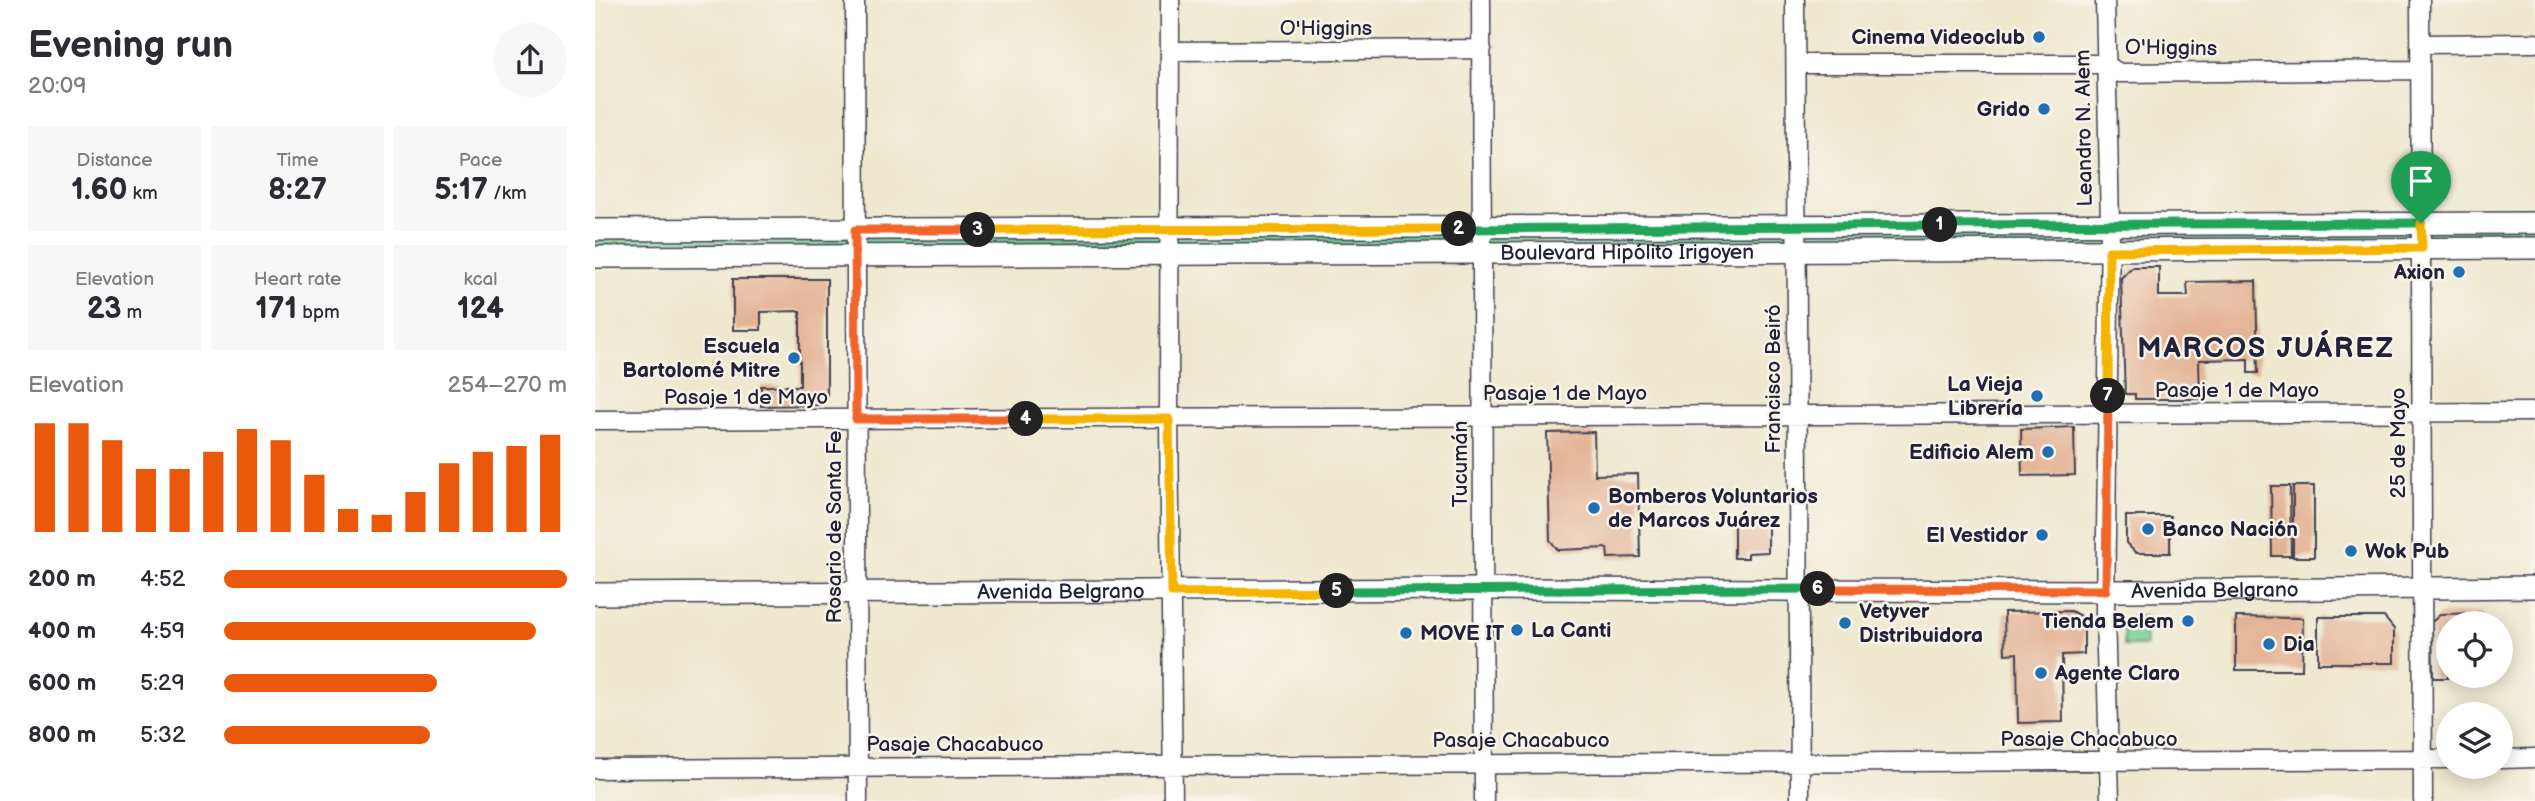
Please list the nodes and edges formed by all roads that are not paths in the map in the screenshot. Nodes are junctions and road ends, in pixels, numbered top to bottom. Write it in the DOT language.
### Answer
graph roads {
  1 [pos="855,0"];
  2 [pos="1170,0"];
  3 [pos="1481,0"];
  4 [pos="1795,0"];
  5 [pos="2105,0"];
  6 [pos="2420,0"];
  7 [pos="2535,43"];
  8 [pos="2420,44"];
  9 [pos="1482,49"];
  10 [pos="1171,51"];
  11 [pos="2105,64"];
  12 [pos="1796,65"];
  13 [pos="2420,70"];
  14 [pos="2421,223"];
  15 [pos="2535,223"];
  16 [pos="1796,225"];
  17 [pos="2110,225"];
  18 [pos="1171,229"];
  19 [pos="1482,229"];
  20 [pos="595,230"];
  21 [pos="855,230"];
  22 [pos="2422,248"];
  23 [pos="2535,248"];
  24 [pos="2109,251"];
  25 [pos="1797,252"];
  26 [pos="1482,253"];
  27 [pos="1171,254"];
  28 [pos="856,256"];
  29 [pos="595,257"];
  30 [pos="2535,412"];
  31 [pos="2420,413"];
  32 [pos="2108,414"];
  33 [pos="1795,415"];
  34 [pos="1483,417"];
  35 [pos="856,419"];
  36 [pos="1169,419"];
  37 [pos="595,420"];
  38 [pos="2535,586"];
  39 [pos="2422,588"];
  40 [pos="1483,589"];
  41 [pos="1797,589"];
  42 [pos="2106,590"];
  43 [pos="857,593"];
  44 [pos="1172,593"];
  45 [pos="595,594"];
  46 [pos="2513,758"];
  47 [pos="2535,758"];
  48 [pos="2422,759"];
  49 [pos="2436,759"];
  50 [pos="1799,762"];
  51 [pos="2108,762"];
  52 [pos="1484,763"];
  53 [pos="1173,766"];
  54 [pos="858,767"];
  55 [pos="595,769"];
  56 [pos="858,801"];
  57 [pos="1173,801"];
  58 [pos="1484,801"];
  59 [pos="1800,801"];
  60 [pos="2110,801"];
  61 [pos="2423,801"];
  1 -- 21 [label="street, Rosario de Santa Fe"];
  2 -- 10 [label="street"];
  3 -- 9 [label="street, Tucumán"];
  4 -- 12 [label="street, Francisco Beiró"];
  5 -- 11 [label="street, Leandro N. Alem"];
  6 -- 8 [label="street, 25 de Mayo"];
  7 -- 8 [label="street"];
  8 -- 13 [label="street, 25 de Mayo"];
  9 -- 10 [label="street, O'Higgins"];
  9 -- 19 [label="street, Tucumán"];
  10 -- 18 [label="street"];
  11 -- 12 [label="street, O'Higgins"];
  11 -- 13 [label="street, O'Higgins"];
  11 -- 17 [label="street, Leandro N. Alem"];
  12 -- 16 [label="street, Francisco Beiró"];
  13 -- 14 [label="street, 25 de Mayo"];
  14 -- 15 [label="street, Boulevard Hipólito Irigoyen"];
  14 -- 17 [label="street, Boulevard Hipólito Irigoyen"];
  14 -- 22 [label="street, 25 de Mayo"];
  16 -- 17 [label="street, Boulevard Hipólito Irigoyen"];
  16 -- 19 [label="street, Boulevard Hipólito Irigoyen"];
  16 -- 25 [label="street, Francisco Beiró"];
  17 -- 24 [label="street, Leandro N. Alem"];
  18 -- 19 [label="street, Boulevard Hipólito Irigoyen"];
  18 -- 21 [label="street, Boulevard Hipólito Irigoyen"];
  18 -- 27 [label="street"];
  19 -- 26 [label="street, Tucumán"];
  20 -- 21 [label="street, Boulevard Hipólito Irigoyen"];
  21 -- 28 [label="street, Rosario de Santa Fe"];
  22 -- 23 [label="street, Boulevard Hipólito Irigoyen"];
  22 -- 24 [label="street, Boulevard Hipólito Irigoyen"];
  22 -- 31 [label="street, 25 de Mayo"];
  24 -- 25 [label="street, Boulevard Hipólito Irigoyen"];
  24 -- 32 [label="street, Leandro N. Alem"];
  25 -- 26 [label="street, Boulevard Hipólito Irigoyen"];
  25 -- 33 [label="street, Francisco Beiró"];
  26 -- 27 [label="street, Boulevard Hipólito Irigoyen"];
  26 -- 34 [label="street, Tucumán"];
  27 -- 28 [label="street, Boulevard Hipólito Irigoyen"];
  27 -- 36 [label="street"];
  28 -- 29 [label="street, Boulevard Hipólito Irigoyen"];
  28 -- 35 [label="street, Rosario de Santa Fe"];
  30 -- 31 [label="street, Pasaje 1 de Mayo"];
  31 -- 32 [label="street, Pasaje 1 de Mayo"];
  31 -- 39 [label="street, 25 de Mayo"];
  32 -- 33 [label="street, Pasaje 1 de Mayo"];
  32 -- 42 [label="street, Leandro N. Alem"];
  33 -- 34 [label="street, Pasaje 1 de Mayo"];
  33 -- 41 [label="street, Francisco Beiró"];
  34 -- 36 [label="street, Pasaje 1 de Mayo"];
  34 -- 40 [label="street, Tucumán"];
  35 -- 36 [label="street, Pasaje 1 de Mayo"];
  35 -- 37 [label="street, Pasaje 1 de Mayo"];
  35 -- 43 [label="street, Rosario de Santa Fe"];
  36 -- 44 [label="street"];
  38 -- 39 [label="street, Avenida Belgrano"];
  39 -- 42 [label="street, Avenida Belgrano"];
  39 -- 48 [label="street, 25 de Mayo"];
  40 -- 41 [label="street, Avenida Belgrano"];
  40 -- 44 [label="street, Avenida Belgrano"];
  40 -- 52 [label="street, Tucumán"];
  41 -- 42 [label="street, Avenida Belgrano"];
  41 -- 50 [label="street, Francisco Beiró"];
  42 -- 51 [label="street, Leandro N. Alem"];
  43 -- 44 [label="street, Avenida Belgrano"];
  43 -- 45 [label="street, Avenida Belgrano"];
  43 -- 54 [label="street, Rosario de Santa Fe"];
  44 -- 53 [label="street"];
  46 -- 47 [label="street"];
  48 -- 49 [label="street, Pasaje Chacabuco"];
  48 -- 51 [label="street, Pasaje Chacabuco"];
  48 -- 61 [label="street, 25 de Mayo"];
  50 -- 51 [label="street, Pasaje Chacabuco"];
  50 -- 52 [label="street, Pasaje Chacabuco"];
  50 -- 59 [label="street, Francisco Beiró"];
  51 -- 60 [label="street, Leandro N. Alem"];
  52 -- 53 [label="street, Pasaje Chacabuco"];
  52 -- 58 [label="street, Tucumán"];
  53 -- 54 [label="street, Pasaje Chacabuco"];
  53 -- 57 [label="street"];
  54 -- 55 [label="street, Pasaje Chacabuco"];
  54 -- 56 [label="street, Rosario de Santa Fe"];
}
